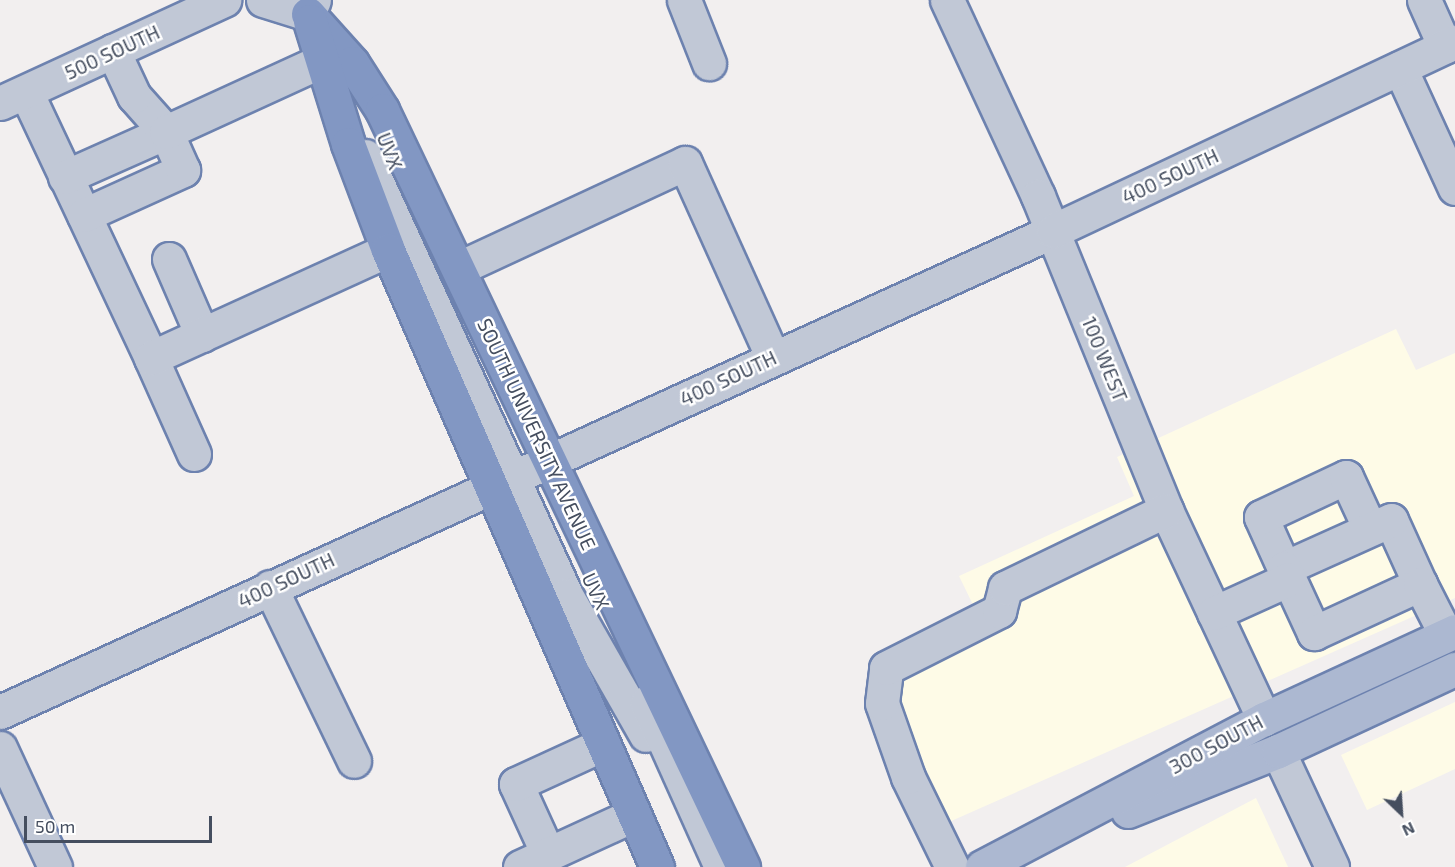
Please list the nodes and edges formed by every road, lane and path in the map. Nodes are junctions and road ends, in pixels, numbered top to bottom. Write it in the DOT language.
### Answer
graph roads {
  1 [pos="224,0"];
  2 [pos="263,0"];
  3 [pos="684,0"];
  4 [pos="947,0"];
  5 [pos="1424,0"];
  6 [pos="308,5"];
  7 [pos="1450,44"];
  8 [pos="113,51"];
  9 [pos="321,62"];
  10 [pos="710,63"];
  11 [pos="1400,68"];
  12 [pos="368,86"];
  13 [pos="13,98"];
  14 [pos="335,105"];
  15 [pos="166,132"];
  16 [pos="65,177"];
  17 [pos="1455,188"];
  18 [pos="84,215"];
  19 [pos="1053,231"];
  20 [pos="388,250"];
  21 [pos="169,260"];
  22 [pos="459,268"];
  23 [pos="202,335"];
  24 [pos="151,358"];
  25 [pos="773,358"];
  26 [pos="194,453"];
  27 [pos="523,472"];
  28 [pos="1166,510"];
  29 [pos="1370,529"];
  30 [pos="1287,574"];
  31 [pos="1420,584"];
  32 [pos="270,587"];
  33 [pos="1214,613"];
  34 [pos="1450,633"];
  35 [pos="1455,669"];
  36 [pos="0,712"];
  37 [pos="1263,719"];
  38 [pos="603,744"];
  39 [pos="0,748"];
  40 [pos="1278,751"];
  41 [pos="354,761"];
  42 [pos="633,815"];
  43 [pos="534,861"];
  44 [pos="55,867"];
  45 [pos="657,867"];
  46 [pos="708,867"];
  47 [pos="721,867"];
  48 [pos="743,867"];
  49 [pos="952,867"];
  50 [pos="982,867"];
  51 [pos="990,867"];
  52 [pos="1332,867"];
  1 -- 8 [label="street, 500 SOUTH"];
  2 -- 6 [label="street"];
  3 -- 10 [label="street"];
  4 -- 19 [label="street, 100 WEST"];
  5 -- 7 [label="street"];
  6 -- 9 [label="highway, SOUTH UNIVERSITY AVENUE"];
  6 -- 12 [label="highway, SOUTH UNIVERSITY AVENUE"];
  7 -- 11 [label="street, 400 SOUTH"];
  8 -- 13 [label="street, 500 SOUTH"];
  8 -- 15 [label="street"];
  9 -- 14 [label="highway, SOUTH UNIVERSITY AVENUE"];
  9 -- 15 [label="street"];
  11 -- 17 [label="street"];
  11 -- 19 [label="street, 400 SOUTH"];
  12 -- 22 [label="highway, SOUTH UNIVERSITY AVENUE"];
  12 -- 27 [label="street, UVX"];
  13 -- 16 [label="street"];
  14 -- 20 [label="highway, SOUTH UNIVERSITY AVENUE"];
  14 -- 27 [label="street, UVX"];
  15 -- 16 [label="street"];
  15 -- 18 [label="street"];
  16 -- 18 [label="street"];
  18 -- 24 [label="street"];
  19 -- 25 [label="street, 400 SOUTH"];
  19 -- 28 [label="street, 100 WEST"];
  20 -- 23 [label="street"];
  20 -- 27 [label="highway, SOUTH UNIVERSITY AVENUE"];
  21 -- 23 [label="street"];
  22 -- 25 [label="street"];
  22 -- 27 [label="highway, SOUTH UNIVERSITY AVENUE"];
  23 -- 24 [label="street"];
  24 -- 26 [label="street"];
  25 -- 27 [label="street, 400 SOUTH"];
  27 -- 32 [label="street, 400 SOUTH"];
  27 -- 38 [label="highway, SOUTH UNIVERSITY AVENUE"];
  27 -- 46 [label="street, UVX"];
  27 -- 47 [label="street, UVX"];
  27 -- 48 [label="highway, SOUTH UNIVERSITY AVENUE"];
  28 -- 33 [label="street, 100 WEST"];
  28 -- 49 [label="street"];
  29 -- 30 [label="street"];
  29 -- 30 [label="street"];
  29 -- 31 [label="street"];
  30 -- 31 [label="street"];
  30 -- 33 [label="street"];
  31 -- 34 [label="street"];
  32 -- 36 [label="street, 400 SOUTH"];
  32 -- 41 [label="street"];
  33 -- 37 [label="street, 100 WEST"];
  34 -- 37 [label="main road, 300 SOUTH"];
  35 -- 40 [label="main road, 300 SOUTH"];
  37 -- 50 [label="main road, 300 SOUTH"];
  38 -- 42 [label="highway, SOUTH UNIVERSITY AVENUE"];
  38 -- 43 [label="street"];
  39 -- 44 [label="street"];
  40 -- 51 [label="main road, 300 SOUTH"];
  40 -- 52 [label="street"];
  42 -- 43 [label="street"];
  42 -- 45 [label="highway, SOUTH UNIVERSITY AVENUE"];
}
